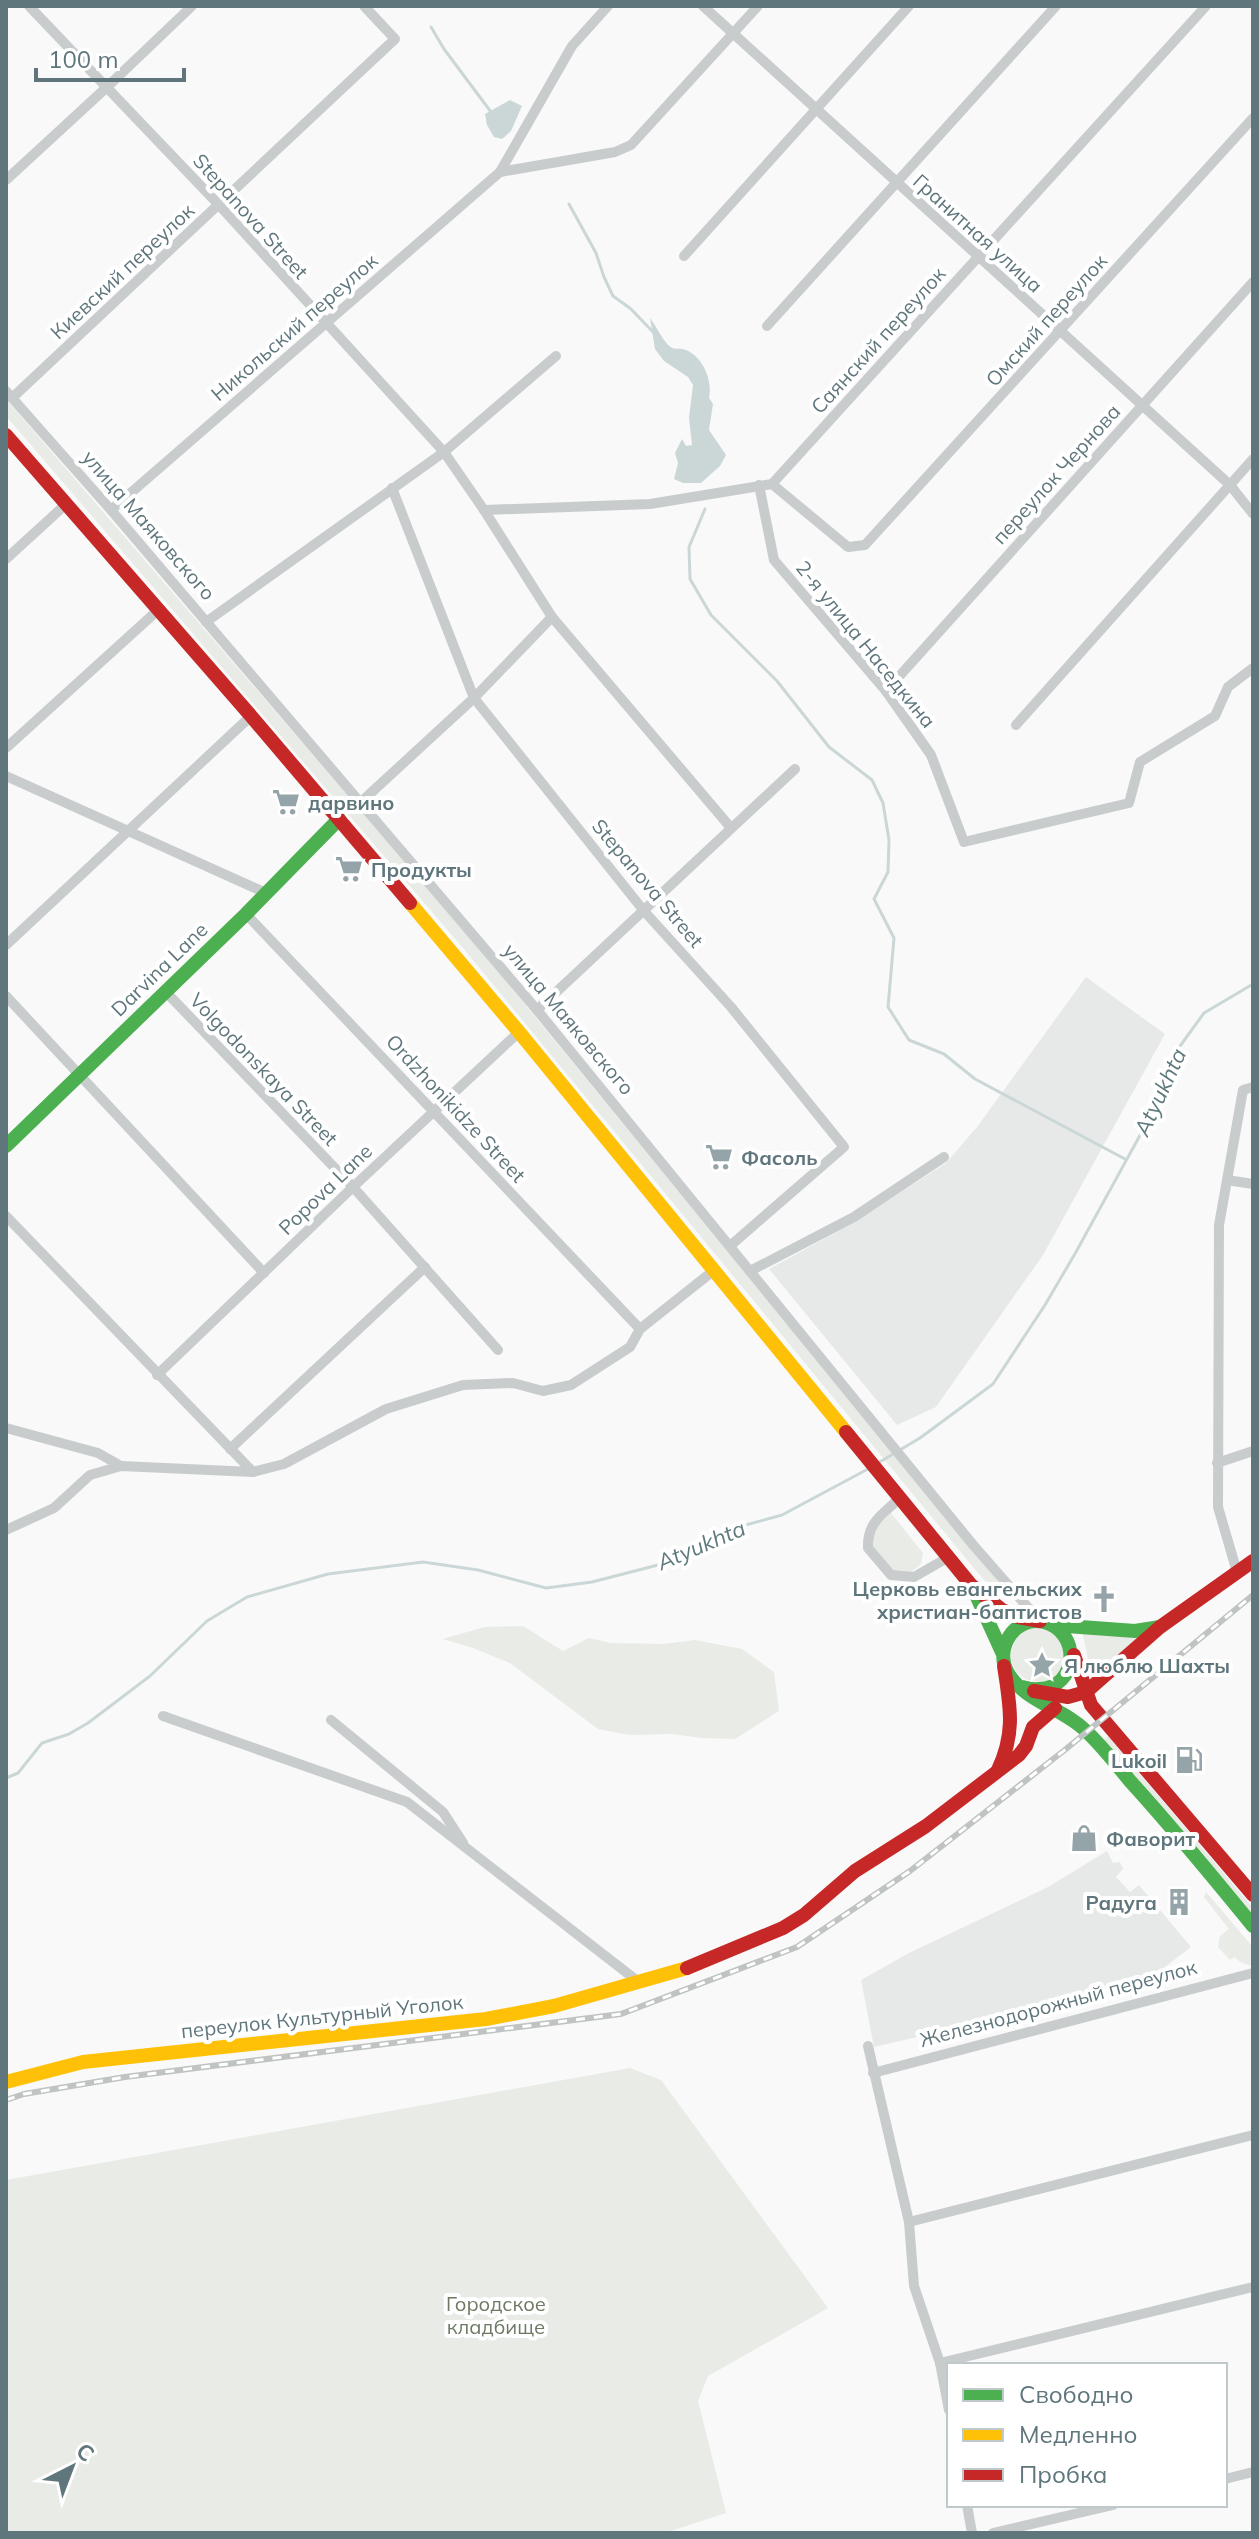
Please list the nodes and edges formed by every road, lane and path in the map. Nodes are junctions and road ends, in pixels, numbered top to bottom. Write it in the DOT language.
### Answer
graph roads {
  1 [pos="29,6"];
  2 [pos="192,6"];
  3 [pos="364,6"];
  4 [pos="608,6"];
  5 [pos="703,6"];
  6 [pos="758,6"];
  7 [pos="909,6"];
  8 [pos="1056,6"];
  9 [pos="1206,6"];
  10 [pos="733,34"];
  11 [pos="107,87"];
  12 [pos="816,109"];
  13 [pos="1253,118"];
  14 [pos="500,172"];
  15 [pos="6,180"];
  16 [pos="897,183"];
  17 [pos="219,205"];
  18 [pos="684,256"];
  19 [pos="978,257"];
  20 [pos="1253,282"];
  21 [pos="325,324"];
  22 [pos="767,326"];
  23 [pos="1060,332"];
  24 [pos="556,356"];
  25 [pos="9,395"];
  26 [pos="1142,406"];
  27 [pos="6,435"];
  28 [pos="444,452"];
  29 [pos="1253,459"];
  30 [pos="772,484"];
  31 [pos="759,485"];
  32 [pos="1230,485"];
  33 [pos="392,488"];
  34 [pos="65,505"];
  35 [pos="111,510"];
  36 [pos="484,510"];
  37 [pos="1253,514"];
  38 [pos="6,559"];
  39 [pos="157,611"];
  40 [pos="552,617"];
  41 [pos="206,622"];
  42 [pos="1253,668"];
  43 [pos="886,691"];
  44 [pos="474,698"];
  45 [pos="251,716"];
  46 [pos="1016,725"];
  47 [pos="6,748"];
  48 [pos="795,769"];
  49 [pos="6,776"];
  50 [pos="361,802"];
  51 [pos="339,819"];
  52 [pos="731,828"];
  53 [pos="127,832"];
  54 [pos="266,893"];
  55 [pos="644,911"];
  56 [pos="246,914"];
  57 [pos="6,945"];
  58 [pos="165,991"];
  59 [pos="6,996"];
  60 [pos="537,1010"];
  61 [pos="519,1032"];
  62 [pos="79,1073"];
  63 [pos="1248,1089"];
  64 [pos="434,1110"];
  65 [pos="6,1146"];
  66 [pos="944,1157"];
  67 [pos="1227,1180"];
  68 [pos="1253,1184"];
  69 [pos="353,1187"];
  70 [pos="6,1216"];
  71 [pos="730,1246"];
  72 [pos="425,1267"];
  73 [pos="713,1271"];
  74 [pos="750,1271"];
  75 [pos="264,1273"];
  76 [pos="640,1329"];
  77 [pos="498,1350"];
  78 [pos="157,1375"];
  79 [pos="6,1428"];
  80 [pos="230,1449"];
  81 [pos="1253,1451"];
  82 [pos="1217,1463"];
  83 [pos="121,1466"];
  84 [pos="253,1472"];
  85 [pos="896,1494"];
  86 [pos="6,1530"];
  87 [pos="949,1557"];
  88 [pos="1253,1561"];
  89 [pos="1237,1572"];
  90 [pos="971,1585"];
  91 [pos="1046,1623"];
  92 [pos="1160,1627"];
  93 [pos="1070,1646"];
  94 [pos="1003,1659"];
  95 [pos="1027,1689"];
  96 [pos="1086,1692"];
  97 [pos="1055,1708"];
  98 [pos="163,1716"];
  99 [pos="331,1720"];
  100 [pos="996,1772"];
  101 [pos="468,1851"];
  102 [pos="1253,1895"];
  103 [pos="1253,1926"];
  104 [pos="1253,1973"];
  105 [pos="640,1983"];
  106 [pos="868,2046"];
  107 [pos="873,2073"];
  108 [pos="6,2082"];
  109 [pos="1253,2135"];
  110 [pos="909,2222"];
  111 [pos="1253,2287"];
  112 [pos="940,2363"];
  113 [pos="947,2400"];
  114 [pos="1253,2472"];
  115 [pos="1227,2478"];
  116 [pos="967,2507"];
  117 [pos="1104,2507"];
  118 [pos="972,2533"];
  119 [pos="993,2533"];
  1 -- 11 [label="street, Stepanova Street"];
  2 -- 11 [label="street"];
  3 -- 17 [label="street, Киевский переулок"];
  4 -- 14 [label="street"];
  5 -- 10 [label="street, Гранитная улица"];
  6 -- 10 [label="street"];
  7 -- 12 [label="street"];
  8 -- 16 [label="street"];
  9 -- 19 [label="street, Саянский переулок"];
  10 -- 12 [label="street, Гранитная улица"];
  10 -- 14 [label="street"];
  11 -- 15 [label="street"];
  11 -- 17 [label="street, Stepanova Street"];
  12 -- 16 [label="street, Гранитная улица"];
  12 -- 18 [label="street"];
  13 -- 23 [label="street, Омский переулок"];
  14 -- 21 [label="street, Никольский переулок"];
  16 -- 19 [label="street, Гранитная улица"];
  16 -- 22 [label="street"];
  17 -- 21 [label="street, Stepanova Street"];
  17 -- 25 [label="street, Киевский переулок"];
  19 -- 23 [label="street, Гранитная улица"];
  19 -- 30 [label="street, Саянский переулок"];
  20 -- 26 [label="street, переулок Чернова"];
  21 -- 28 [label="street, Stepanova Street"];
  21 -- 35 [label="street, Никольский переулок"];
  23 -- 26 [label="street, Гранитная улица"];
  23 -- 30 [label="street, Омский переулок"];
  24 -- 28 [label="street"];
  25 -- 35 [label="street, улица Маяковского"];
  26 -- 32 [label="street, Гранитная улица"];
  26 -- 43 [label="street, переулок Чернова"];
  27 -- 34 [label="main road"];
  28 -- 33 [label="street"];
  28 -- 36 [label="street, Stepanova Street"];
  29 -- 32 [label="street"];
  30 -- 31 [label="street"];
  31 -- 36 [label="street"];
  31 -- 43 [label="street, 2-я улица Наседкина"];
  32 -- 37 [label="street, Гранитная улица"];
  32 -- 46 [label="street"];
  33 -- 41 [label="street"];
  33 -- 44 [label="street, Stepanova Street"];
  34 -- 38 [label="street"];
  34 -- 39 [label="main road"];
  35 -- 41 [label="street, улица Маяковского"];
  36 -- 40 [label="street, Stepanova Street"];
  39 -- 45 [label="main road"];
  39 -- 47 [label="street"];
  40 -- 44 [label="street"];
  40 -- 52 [label="street, Stepanova Street"];
  41 -- 50 [label="street, улица Маяковского"];
  42 -- 43 [label="street, 2-я улица Наседкина"];
  44 -- 50 [label="street"];
  44 -- 55 [label="street, Stepanova Street"];
  45 -- 51 [label="main road"];
  45 -- 53 [label="street"];
  48 -- 52 [label="street"];
  49 -- 53 [label="street"];
  50 -- 60 [label="street, улица Маяковского"];
  51 -- 54 [label="main road, Darvina Lane"];
  51 -- 61 [label="main road"];
  52 -- 55 [label="street"];
  53 -- 54 [label="street"];
  53 -- 57 [label="street"];
  54 -- 56 [label="main road, Darvina Lane"];
  55 -- 60 [label="street"];
  55 -- 71 [label="street, Stepanova Street"];
  56 -- 58 [label="main road, Darvina Lane"];
  56 -- 64 [label="street, Ordzhonikidze Street"];
  58 -- 62 [label="main road, Darvina Lane"];
  58 -- 69 [label="street, Volgodonskaya Street"];
  59 -- 62 [label="street"];
  60 -- 71 [label="street, улица Маяковского"];
  61 -- 64 [label="street, Popova Lane"];
  61 -- 73 [label="main road"];
  62 -- 65 [label="main road, Darvina Lane"];
  62 -- 75 [label="street"];
  63 -- 67 [label="street"];
  64 -- 69 [label="street, Popova Lane"];
  64 -- 76 [label="street, Ordzhonikidze Street"];
  66 -- 74 [label="street"];
  67 -- 68 [label="street"];
  67 -- 82 [label="street"];
  69 -- 72 [label="street, Volgodonskaya Street"];
  69 -- 75 [label="street, Popova Lane"];
  70 -- 78 [label="street"];
  71 -- 74 [label="street, улица Маяковского"];
  72 -- 77 [label="street, Volgodonskaya Street"];
  72 -- 80 [label="street"];
  73 -- 76 [label="street"];
  73 -- 85 [label="main road"];
  74 -- 91 [label="street, улица Маяковского"];
  75 -- 78 [label="street, Popova Lane"];
  76 -- 84 [label="street"];
  78 -- 80 [label="street"];
  79 -- 83 [label="street"];
  80 -- 84 [label="street"];
  81 -- 82 [label="street"];
  82 -- 89 [label="street"];
  83 -- 84 [label="street"];
  83 -- 86 [label="street"];
  85 -- 87 [label="main road"];
  85 -- 87 [label="street"];
  87 -- 90 [label="main road"];
  88 -- 89 [label="main road"];
  89 -- 92 [label="main road"];
  90 -- 91 [label="main road"];
  90 -- 94 [label="main road"];
  91 -- 92 [label="main road"];
  91 -- 93 [label="main road"];
  91 -- 94 [label="main road"];
  92 -- 96 [label="main road"];
  93 -- 95 [label="main road"];
  93 -- 96 [label="main road"];
  94 -- 95 [label="main road"];
  94 -- 100 [label="main road"];
  95 -- 96 [label="main road"];
  95 -- 97 [label="main road"];
  96 -- 102 [label="main road"];
  97 -- 100 [label="main road"];
  97 -- 103 [label="main road"];
  98 -- 101 [label="street"];
  99 -- 101 [label="street"];
  100 -- 105 [label="main road"];
  101 -- 105 [label="street"];
  104 -- 107 [label="street, Железнодорожный переулок"];
  105 -- 108 [label="main road, переулок Культурный Уголок"];
  106 -- 107 [label="street"];
  107 -- 110 [label="street"];
  109 -- 110 [label="street"];
  110 -- 112 [label="street"];
  111 -- 112 [label="street"];
  112 -- 113 [label="street"];
  114 -- 115 [label="street"];
  116 -- 118 [label="street"];
  117 -- 119 [label="street"];
}
